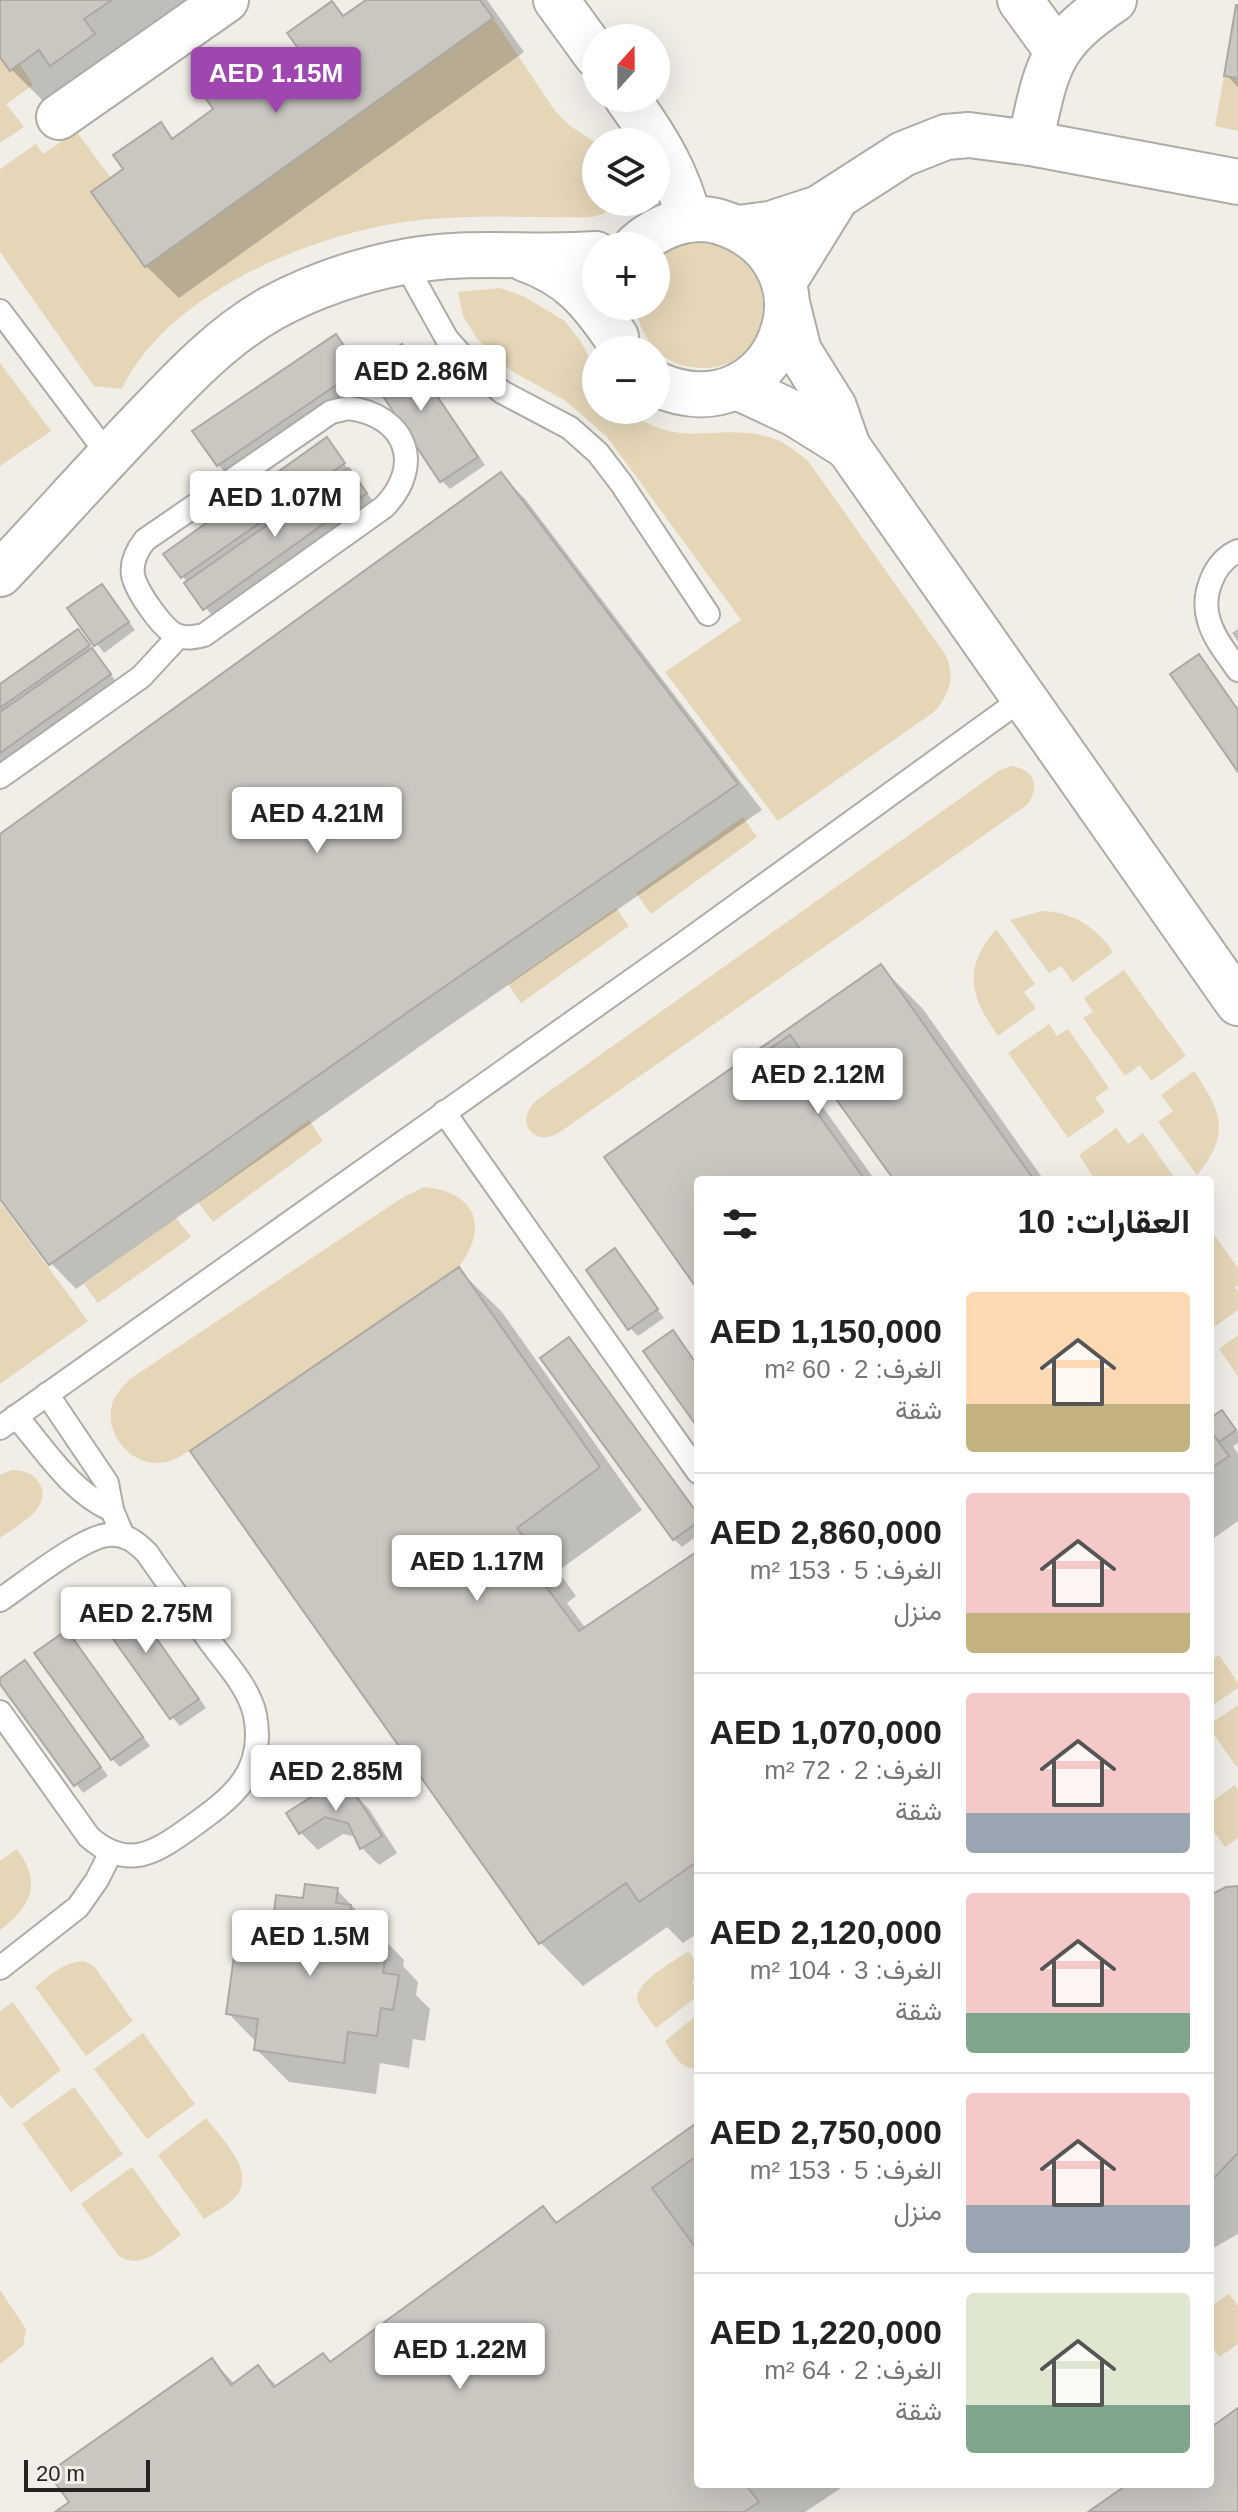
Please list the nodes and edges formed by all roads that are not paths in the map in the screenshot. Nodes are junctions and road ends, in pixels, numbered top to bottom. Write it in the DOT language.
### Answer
graph roads {
  1 [pos="226,0"];
  2 [pos="556,0"];
  3 [pos="1020,0"];
  4 [pos="1114,0"];
  5 [pos="582,36"];
  6 [pos="1057,51"];
  7 [pos="636,112"];
  8 [pos="59,117"];
  9 [pos="1030,143"];
  10 [pos="1238,182"];
  11 [pos="836,198"];
  12 [pos="689,220"];
  13 [pos="738,228"];
  14 [pos="655,232"];
  15 [pos="582,252"];
  16 [pos="519,257"];
  17 [pos="404,262"];
  18 [pos="786,294"];
  19 [pos="0,311"];
  20 [pos="617,331"];
  21 [pos="737,387"];
  22 [pos="670,390"];
  23 [pos="848,447"];
  24 [pos="109,456"];
  25 [pos="1238,551"];
  26 [pos="0,574"];
  27 [pos="708,614"];
  28 [pos="179,636"];
  29 [pos="1238,670"];
  30 [pos="1023,698"];
  31 [pos="0,777"];
  32 [pos="1238,1003"];
  33 [pos="444,1112"];
  34 [pos="47,1394"];
  35 [pos="8,1422"];
  36 [pos="694,1466"];
  37 [pos="112,1510"];
  38 [pos="123,1536"];
  39 [pos="0,1600"];
  40 [pos="0,1712"];
  41 [pos="111,1852"];
  42 [pos="0,1968"];
  1 -- 8 [label="street"];
  2 -- 5 [label="street"];
  3 -- 6 [label="street"];
  4 -- 6 [label="street"];
  6 -- 9 [label="street"];
  7 -- 12 [label="street"];
  9 -- 10 [label="street"];
  9 -- 11 [label="street"];
  11 -- 13 [label="street"];
  11 -- 18 [label="street"];
  12 -- 13 [label="street"];
  12 -- 14 [label="street"];
  13 -- 18 [label="street"];
  15 -- 16 [label="street"];
  16 -- 17 [label="street"];
  16 -- 20 [label="street"];
  17 -- 24 [label="street"];
  17 -- 27 [label="lane"];
  18 -- 21 [label="street"];
  18 -- 23 [label="street"];
  19 -- 24 [label="lane"];
  21 -- 22 [label="street"];
  21 -- 23 [label="street"];
  23 -- 30 [label="street"];
  24 -- 26 [label="street"];
  25 -- 29 [label="lane"];
  28 -- 28 [label="lane"];
  28 -- 31 [label="lane"];
  30 -- 32 [label="street"];
  30 -- 33 [label="lane"];
  33 -- 34 [label="lane"];
  33 -- 36 [label="lane"];
  34 -- 35 [label="lane"];
  34 -- 37 [label="lane"];
  35 -- 37 [label="lane"];
  37 -- 38 [label="lane"];
  38 -- 39 [label="lane"];
  38 -- 41 [label="lane"];
  40 -- 41 [label="lane"];
  41 -- 42 [label="lane"];
}
